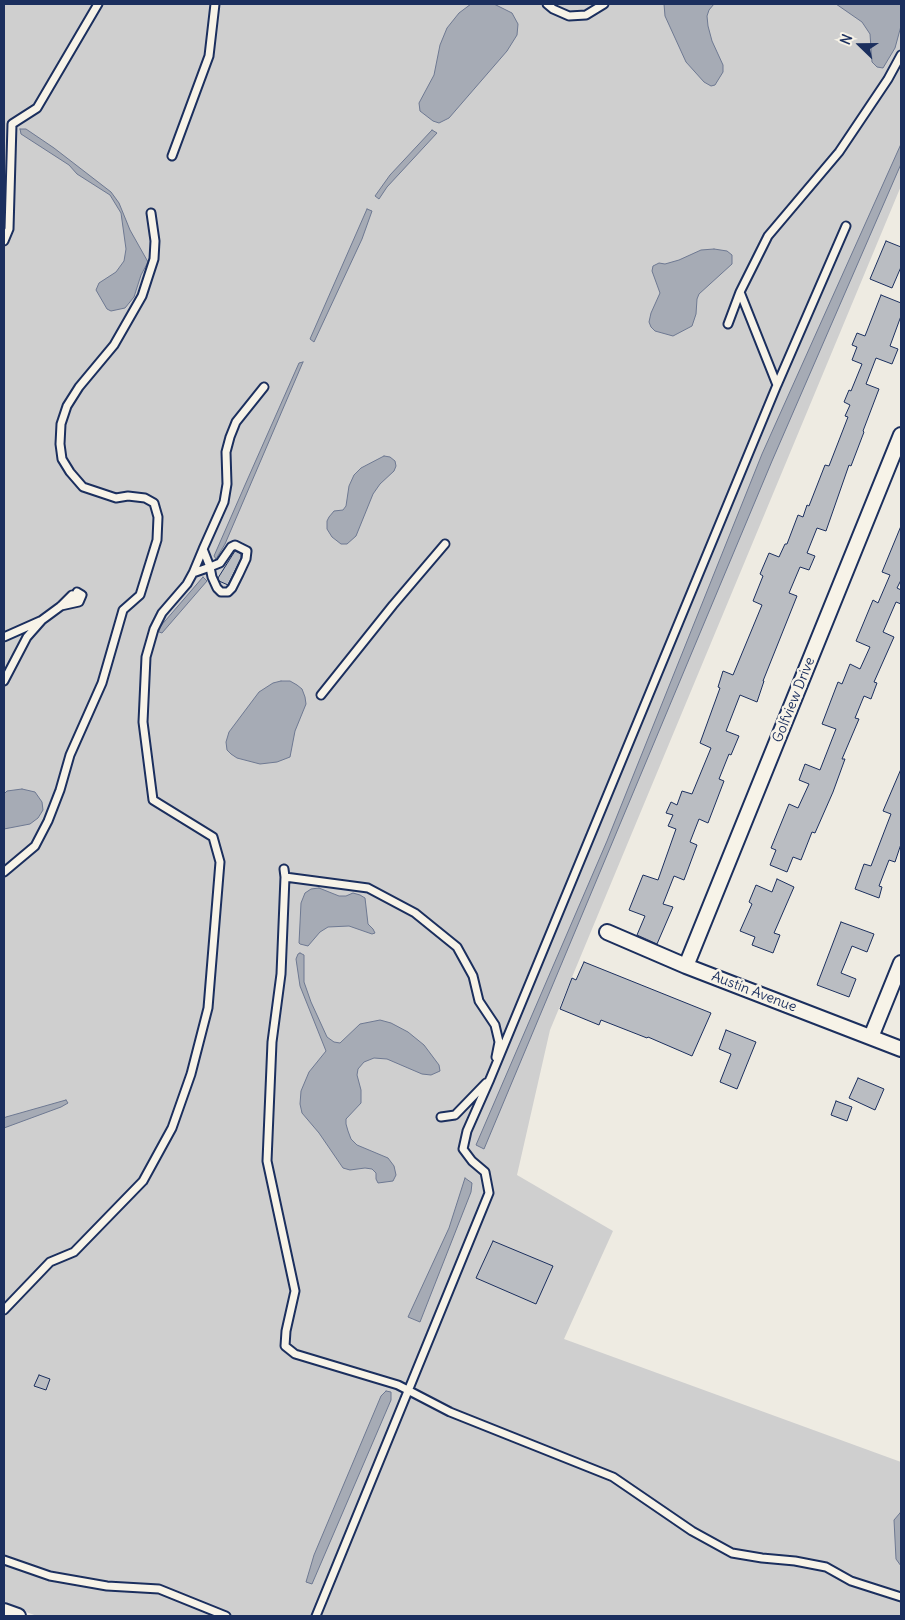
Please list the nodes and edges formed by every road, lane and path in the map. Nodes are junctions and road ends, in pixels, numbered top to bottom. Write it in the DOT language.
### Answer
graph roads {
  1 [pos="98,4"];
  2 [pos="215,4"];
  3 [pos="547,4"];
  4 [pos="604,4"];
  5 [pos="901,55"];
  6 [pos="172,156"];
  7 [pos="151,213"];
  8 [pos="846,226"];
  9 [pos="4,241"];
  10 [pos="740,292"];
  11 [pos="728,324"];
  12 [pos="777,385"];
  13 [pos="264,386"];
  14 [pos="901,435"];
  15 [pos="445,544"];
  16 [pos="203,549"];
  17 [pos="210,568"];
  18 [pos="193,573"];
  19 [pos="61,606"];
  20 [pos="42,620"];
  21 [pos="4,637"];
  22 [pos="4,681"];
  23 [pos="321,695"];
  24 [pos="4,872"];
  25 [pos="607,932"];
  26 [pos="901,963"];
  27 [pos="686,966"];
  28 [pos="871,1037"];
  29 [pos="901,1049"];
  30 [pos="490,1078"];
  31 [pos="440,1117"];
  32 [pos="4,1310"];
  33 [pos="408,1390"];
  34 [pos="4,1560"];
  35 [pos="901,1597"];
  36 [pos="4,1611"];
  37 [pos="18,1616"];
  38 [pos="226,1616"];
  39 [pos="316,1616"];
  1 -- 9 [label="lane"];
  2 -- 6 [label="lane"];
  3 -- 4 [label="lane"];
  5 -- 10 [label="lane"];
  7 -- 24 [label="lane"];
  8 -- 12 [label="lane"];
  10 -- 11 [label="lane"];
  10 -- 12 [label="lane"];
  12 -- 30 [label="lane"];
  13 -- 16 [label="lane"];
  14 -- 27 [label="street, Golfview Drive"];
  15 -- 23 [label="lane"];
  16 -- 17 [label="lane"];
  16 -- 18 [label="lane"];
  17 -- 17 [label="lane"];
  17 -- 18 [label="lane"];
  18 -- 32 [label="lane"];
  19 -- 20 [label="lane"];
  20 -- 21 [label="lane"];
  20 -- 22 [label="lane"];
  25 -- 27 [label="street, Austin Avenue"];
  26 -- 28 [label="street"];
  27 -- 28 [label="street, Austin Avenue"];
  28 -- 29 [label="street, Austin Avenue"];
  30 -- 31 [label="lane"];
  30 -- 33 [label="lane"];
  30 -- 33 [label="lane"];
  33 -- 35 [label="lane"];
  33 -- 39 [label="lane"];
  34 -- 38 [label="lane"];
  36 -- 37 [label="street"];
}
